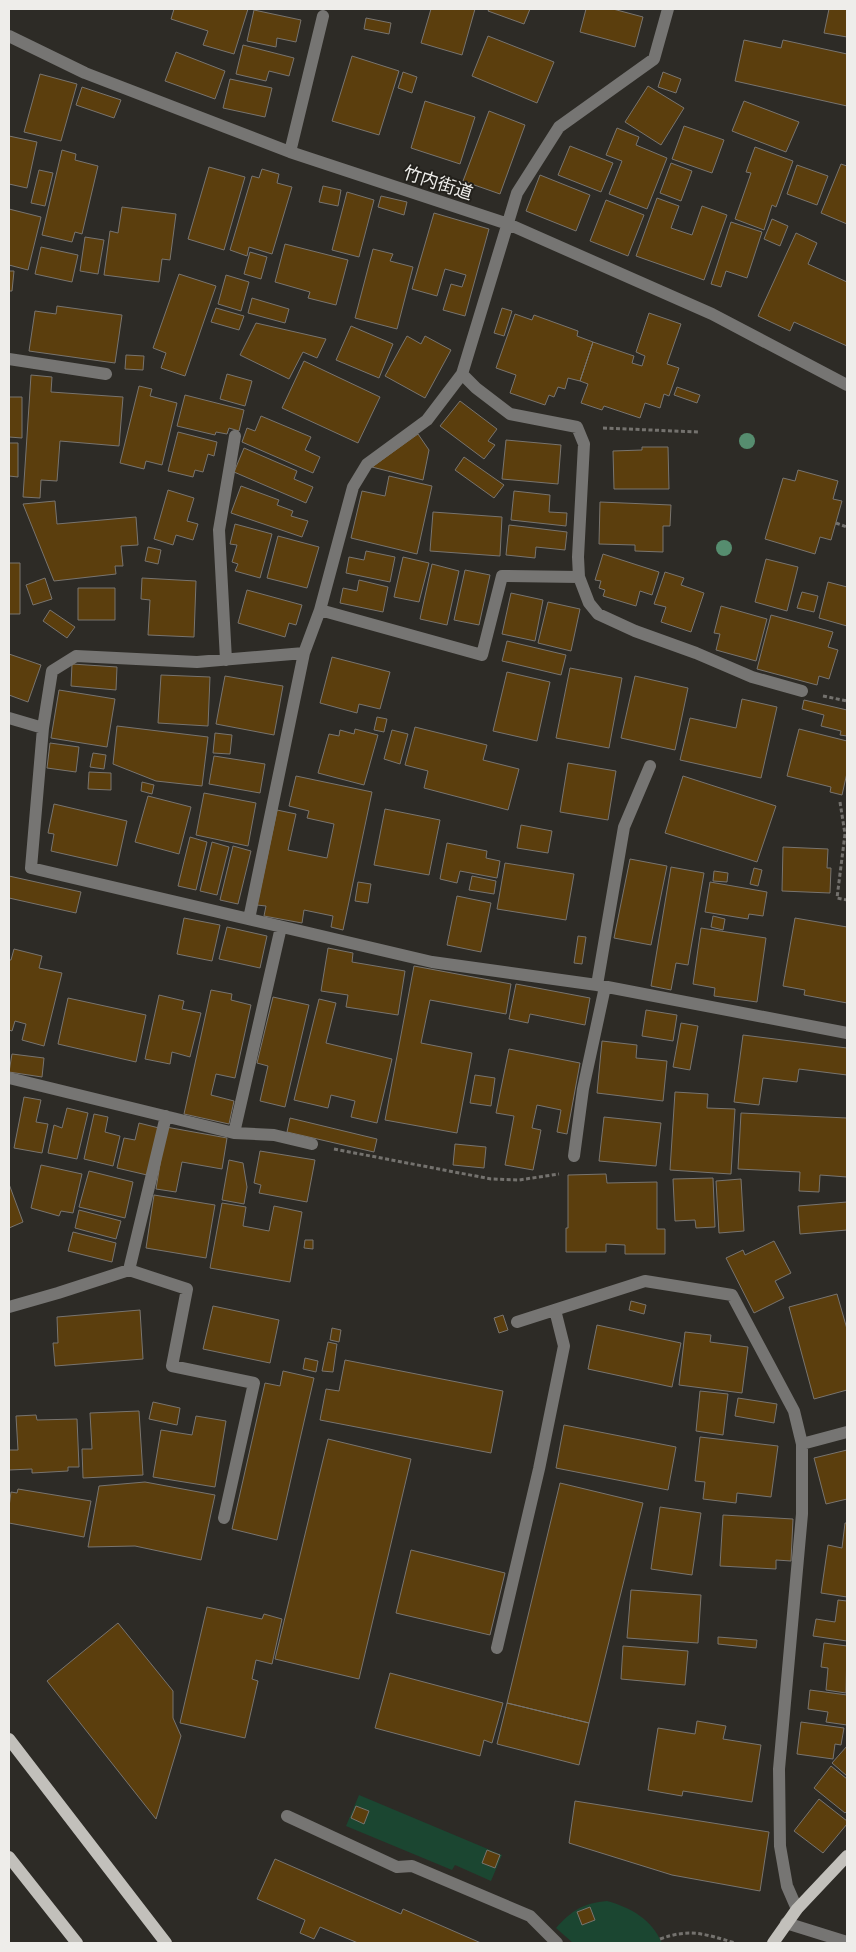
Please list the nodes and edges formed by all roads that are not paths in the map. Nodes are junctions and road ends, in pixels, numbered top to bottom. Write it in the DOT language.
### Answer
graph roads {
  1 [pos="668,9"];
  2 [pos="323,16"];
  3 [pos="9,36"];
  4 [pos="290,152"];
  5 [pos="508,224"];
  6 [pos="9,359"];
  7 [pos="106,374"];
  8 [pos="462,374"];
  9 [pos="847,385"];
  10 [pos="235,436"];
  11 [pos="579,577"];
  12 [pos="320,610"];
  13 [pos="304,653"];
  14 [pos="226,660"];
  15 [pos="802,691"];
  16 [pos="9,718"];
  17 [pos="42,728"];
  18 [pos="650,766"];
  19 [pos="250,919"];
  20 [pos="281,927"];
  21 [pos="601,986"];
  22 [pos="847,1033"];
  23 [pos="9,1078"];
  24 [pos="166,1116"];
  25 [pos="234,1132"];
  26 [pos="312,1144"];
  27 [pos="574,1156"];
  28 [pos="129,1270"];
  29 [pos="9,1306"];
  30 [pos="555,1310"];
  31 [pos="517,1322"];
  32 [pos="847,1432"];
  33 [pos="802,1444"];
  34 [pos="224,1518"];
  35 [pos="497,1648"];
  36 [pos="9,1739"];
  37 [pos="287,1816"];
  38 [pos="9,1856"];
  39 [pos="847,1856"];
  40 [pos="796,1909"];
  41 [pos="786,1923"];
  42 [pos="847,1942"];
  43 [pos="77,1943"];
  44 [pos="166,1943"];
  45 [pos="557,1943"];
  46 [pos="774,1943"];
  1 -- 5 [label="street"];
  2 -- 4 [label="street"];
  3 -- 4 [label="street, 竹内街道"];
  4 -- 5 [label="street, 竹内街道"];
  5 -- 8 [label="street"];
  5 -- 9 [label="street, 竹内街道"];
  6 -- 7 [label="street"];
  8 -- 11 [label="street"];
  8 -- 12 [label="street"];
  10 -- 14 [label="street"];
  11 -- 12 [label="street"];
  11 -- 15 [label="street"];
  12 -- 13 [label="street"];
  13 -- 14 [label="street"];
  13 -- 19 [label="street"];
  14 -- 17 [label="street"];
  16 -- 17 [label="street"];
  17 -- 19 [label="street"];
  18 -- 21 [label="street"];
  19 -- 20 [label="street"];
  20 -- 21 [label="street"];
  20 -- 25 [label="street"];
  21 -- 22 [label="street"];
  21 -- 27 [label="street"];
  23 -- 24 [label="street"];
  24 -- 25 [label="street"];
  24 -- 28 [label="street"];
  25 -- 26 [label="street"];
  28 -- 29 [label="street"];
  28 -- 34 [label="street"];
  30 -- 31 [label="street"];
  30 -- 33 [label="street"];
  30 -- 35 [label="street"];
  32 -- 33 [label="street"];
  33 -- 40 [label="street"];
  36 -- 44 [label="main road"];
  37 -- 45 [label="street"];
  38 -- 43 [label="main road"];
  39 -- 40 [label="main road"];
  40 -- 41 [label="main road"];
  41 -- 42 [label="street"];
  41 -- 46 [label="main road"];
}
